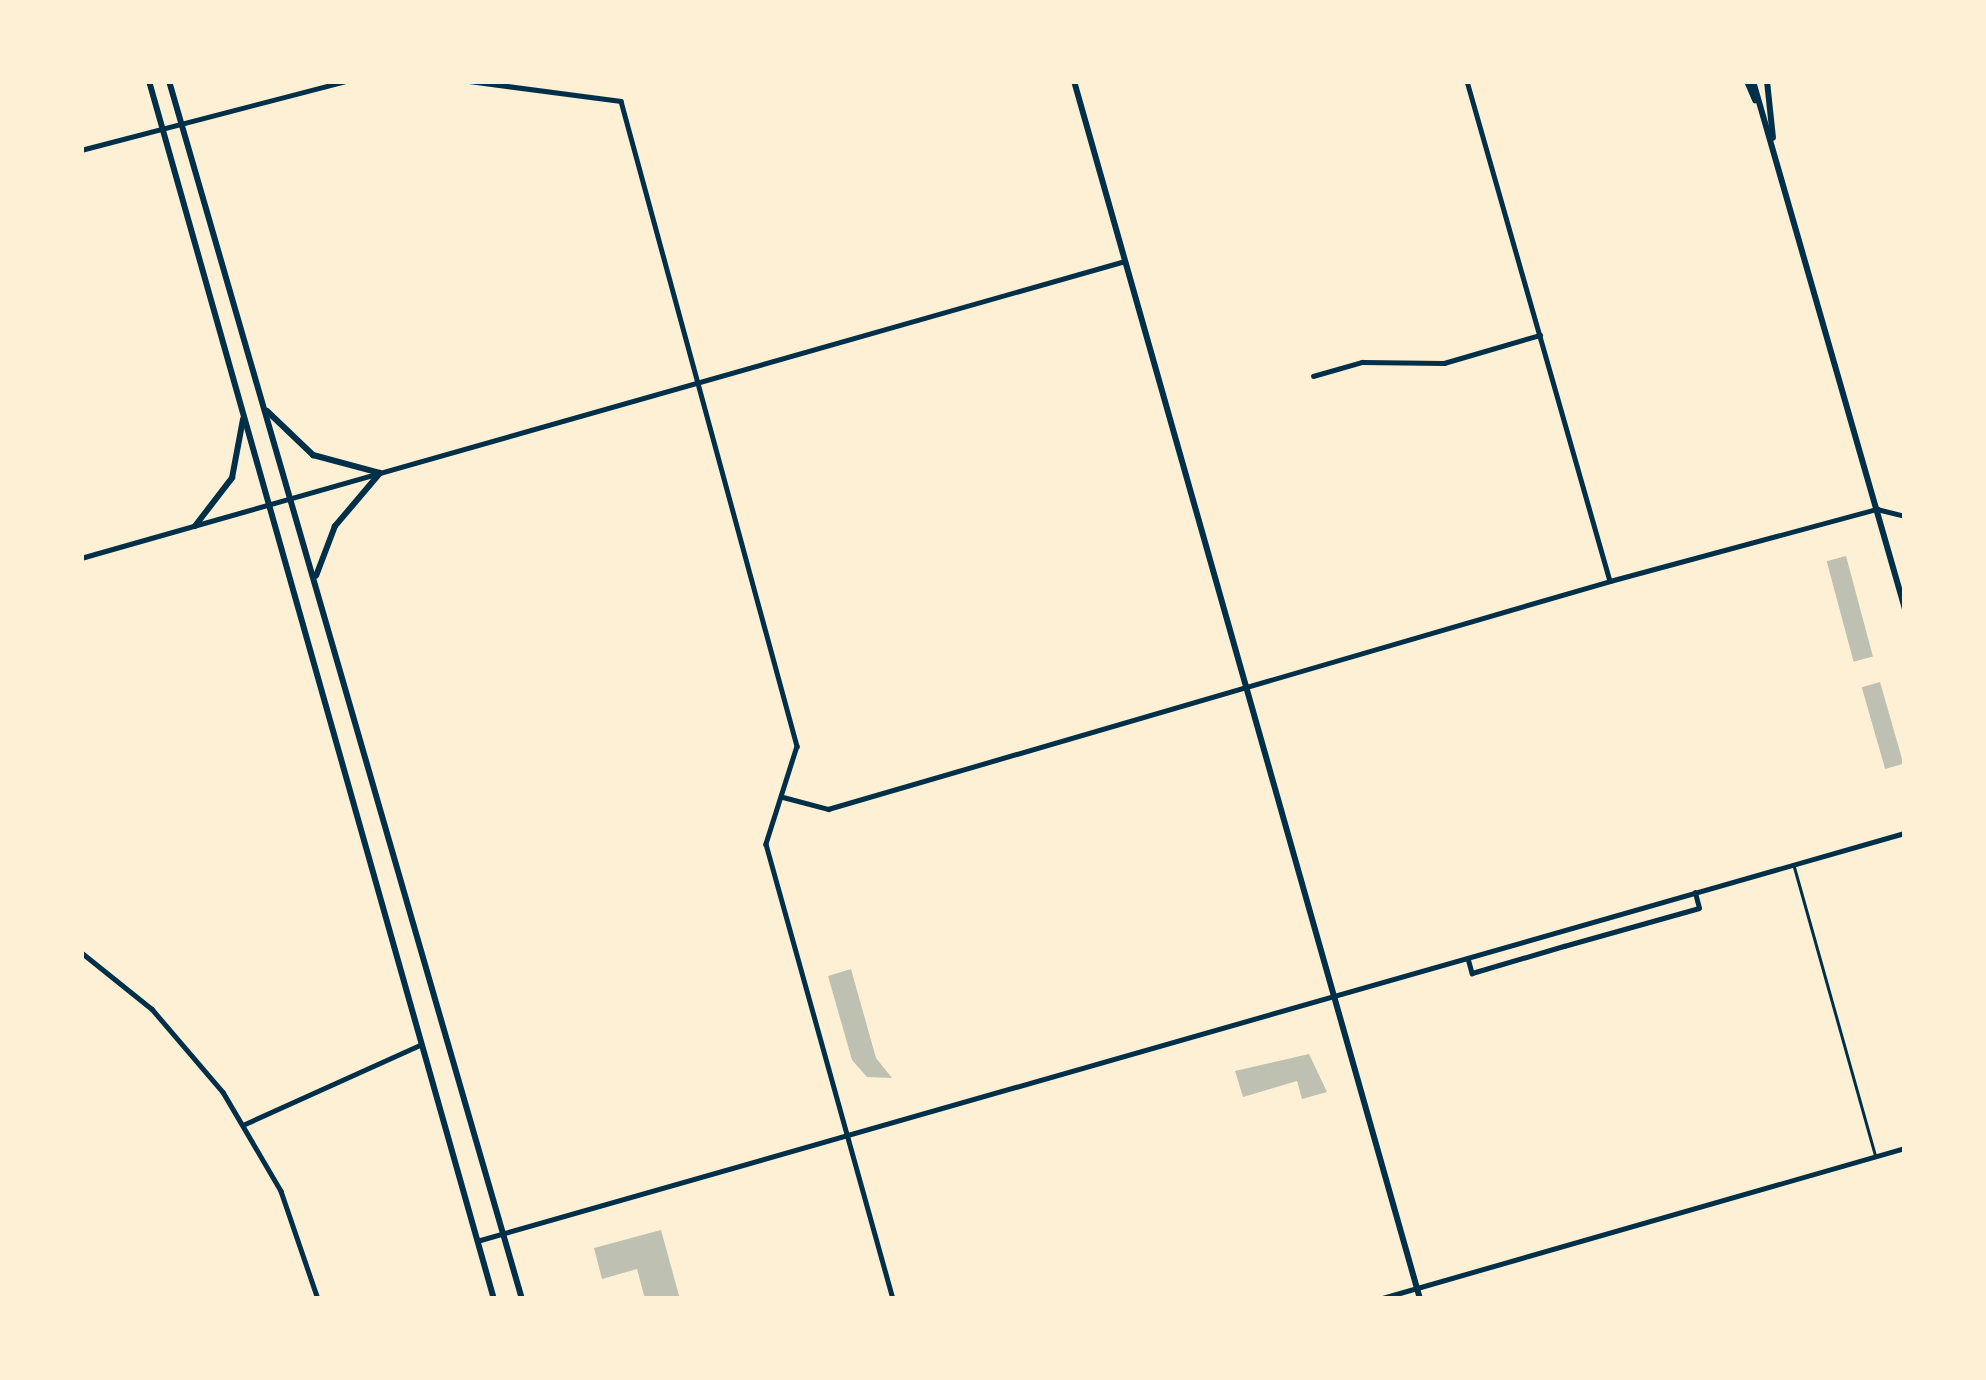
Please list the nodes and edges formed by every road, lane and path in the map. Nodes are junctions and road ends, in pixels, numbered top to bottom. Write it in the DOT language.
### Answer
graph roads {
  1 [pos="149,81"];
  2 [pos="170,81"];
  3 [pos="346,81"];
  4 [pos="469,81"];
  5 [pos="1073,81"];
  6 [pos="1467,81"];
  7 [pos="1750,81"];
  8 [pos="1767,81"];
  9 [pos="181,121"];
  10 [pos="161,126"];
  11 [pos="81,150"];
  12 [pos="1775,160"];
  13 [pos="1125,261"];
  14 [pos="1540,335"];
  15 [pos="1313,376"];
  16 [pos="693,384"];
  17 [pos="265,408"];
  18 [pos="244,416"];
  19 [pos="380,473"];
  20 [pos="291,498"];
  21 [pos="269,504"];
  22 [pos="1876,509"];
  23 [pos="1905,516"];
  24 [pos="195,526"];
  25 [pos="81,558"];
  26 [pos="315,579"];
  27 [pos="1610,580"];
  28 [pos="1905,609"];
  29 [pos="1246,686"];
  30 [pos="783,797"];
  31 [pos="1905,833"];
  32 [pos="1793,865"];
  33 [pos="1695,893"];
  34 [pos="81,952"];
  35 [pos="1468,958"];
  36 [pos="1334,996"];
  37 [pos="421,1044"];
  38 [pos="245,1124"];
  39 [pos="847,1136"];
  40 [pos="1905,1148"];
  41 [pos="1875,1156"];
  42 [pos="503,1234"];
  43 [pos="477,1241"];
  44 [pos="1417,1288"];
  45 [pos="318,1299"];
  46 [pos="494,1299"];
  47 [pos="522,1299"];
  48 [pos="893,1299"];
  49 [pos="1379,1299"];
  50 [pos="1420,1299"];
  1 -- 10 [label="main road"];
  2 -- 9 [label="main road"];
  3 -- 9 [label="street"];
  4 -- 16 [label="street"];
  5 -- 13 [label="main road"];
  6 -- 14 [label="street"];
  7 -- 12 [label="main road"];
  8 -- 12 [label="main road"];
  9 -- 10 [label="street"];
  9 -- 17 [label="main road"];
  10 -- 11 [label="street"];
  10 -- 18 [label="main road"];
  12 -- 22 [label="main road"];
  13 -- 16 [label="street"];
  13 -- 29 [label="main road"];
  14 -- 15 [label="street"];
  14 -- 27 [label="street"];
  16 -- 19 [label="street"];
  16 -- 30 [label="street"];
  17 -- 19 [label="main road"];
  17 -- 20 [label="main road"];
  18 -- 21 [label="main road"];
  18 -- 24 [label="main road"];
  19 -- 20 [label="street"];
  19 -- 26 [label="main road"];
  20 -- 21 [label="street"];
  20 -- 26 [label="main road"];
  21 -- 24 [label="street"];
  21 -- 37 [label="main road"];
  22 -- 23 [label="street"];
  22 -- 27 [label="street"];
  22 -- 28 [label="main road"];
  24 -- 25 [label="street"];
  26 -- 42 [label="main road"];
  27 -- 29 [label="street"];
  29 -- 30 [label="street"];
  29 -- 36 [label="main road"];
  30 -- 39 [label="street"];
  31 -- 32 [label="street"];
  32 -- 33 [label="street"];
  32 -- 41 [label="street"];
  33 -- 35 [label="street"];
  33 -- 35 [label="street"];
  34 -- 38 [label="street"];
  35 -- 36 [label="street"];
  36 -- 39 [label="street"];
  36 -- 44 [label="main road"];
  37 -- 38 [label="street"];
  37 -- 43 [label="main road"];
  38 -- 45 [label="street"];
  39 -- 42 [label="street"];
  39 -- 48 [label="street"];
  40 -- 41 [label="street"];
  41 -- 44 [label="street"];
  42 -- 43 [label="street"];
  42 -- 47 [label="main road"];
  43 -- 46 [label="main road"];
  44 -- 49 [label="street"];
  44 -- 50 [label="main road"];
}
